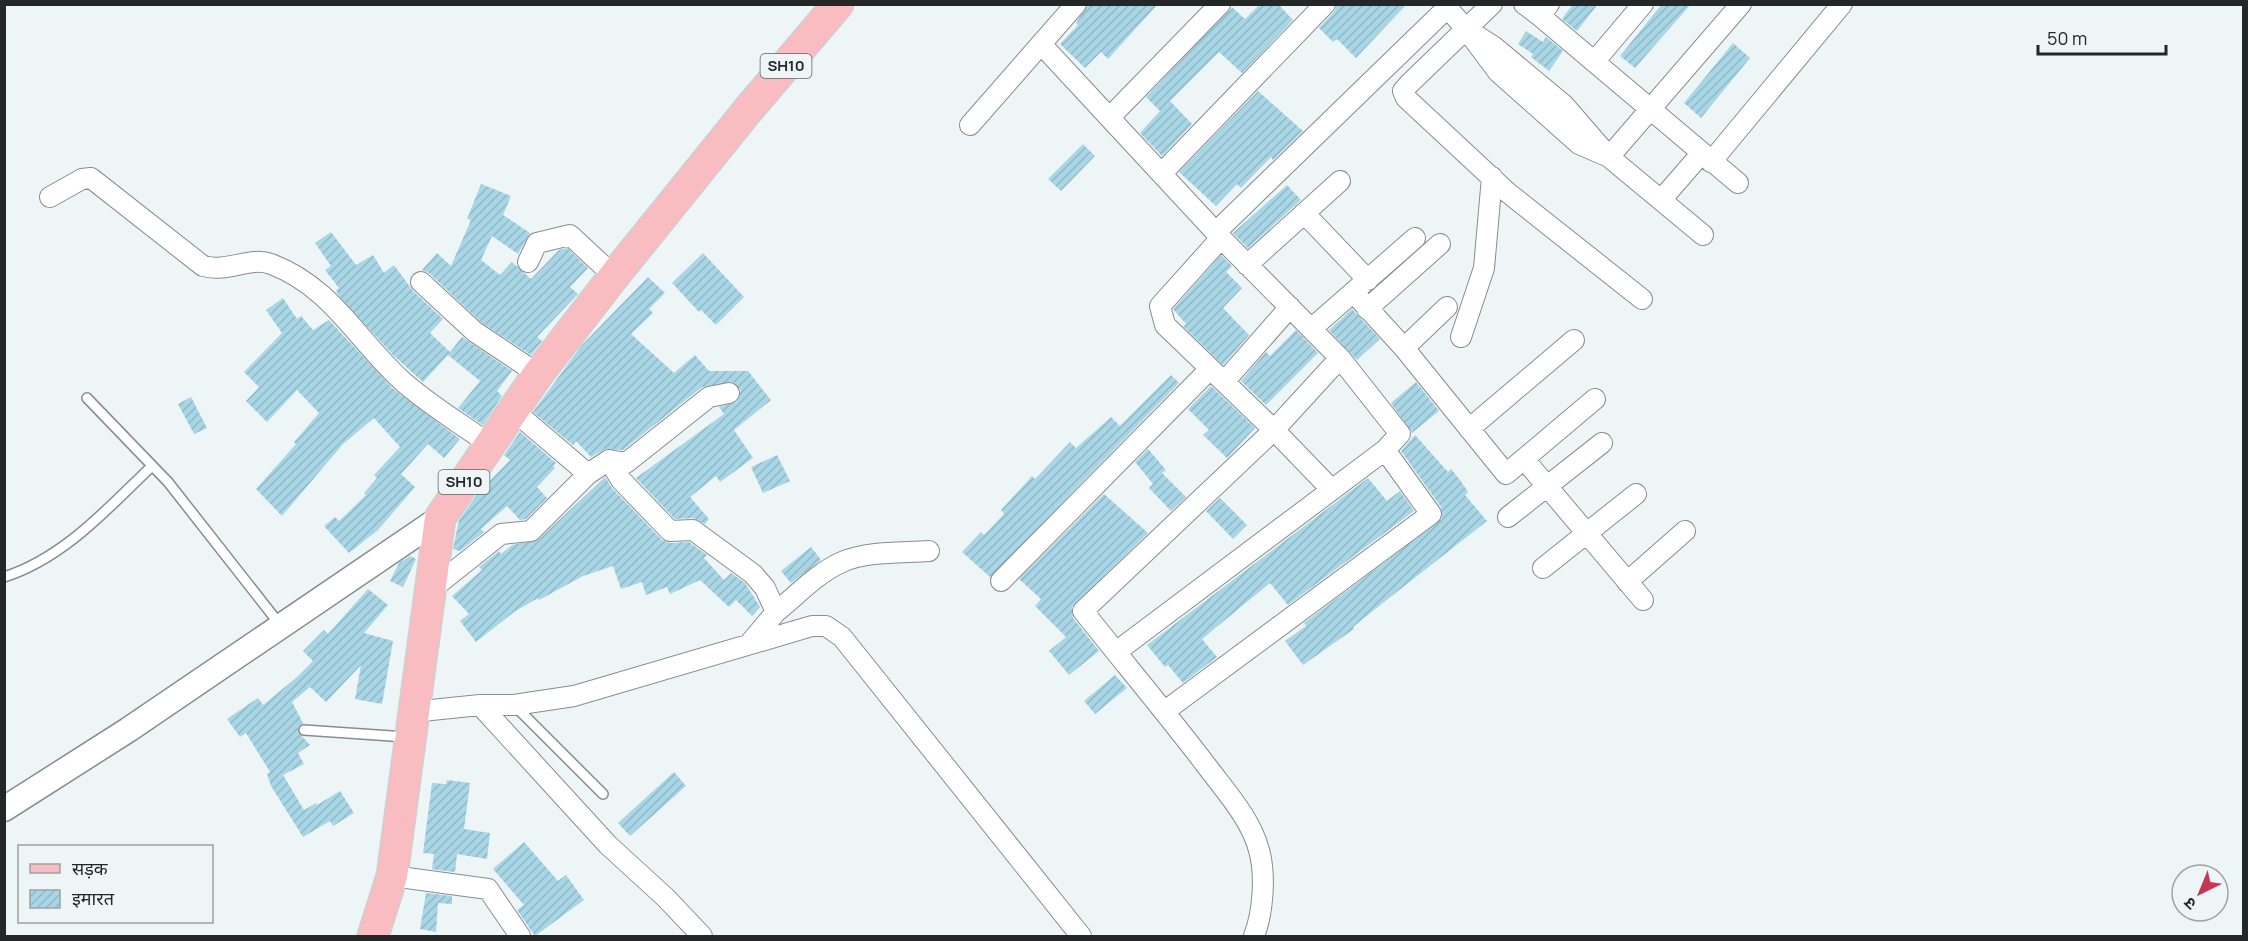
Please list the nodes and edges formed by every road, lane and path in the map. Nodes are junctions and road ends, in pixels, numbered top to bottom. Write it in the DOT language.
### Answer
graph roads {
  1 [pos="1076,4"];
  2 [pos="1220,4"];
  3 [pos="1324,4"];
  4 [pos="1492,4"];
  5 [pos="1643,4"];
  6 [pos="1741,4"];
  7 [pos="1842,4"];
  8 [pos="1446,6"];
  9 [pos="1537,8"];
  10 [pos="831,13"];
  11 [pos="1466,29"];
  12 [pos="1041,44"];
  13 [pos="1594,62"];
  14 [pos="1651,111"];
  15 [pos="1110,117"];
  16 [pos="970,125"];
  17 [pos="1609,157"];
  18 [pos="1706,158"];
  19 [pos="1162,173"];
  20 [pos="1492,177"];
  21 [pos="1340,181"];
  22 [pos="1738,183"];
  23 [pos="50,197"];
  24 [pos="1661,200"];
  25 [pos="1305,213"];
  26 [pos="1219,234"];
  27 [pos="1703,235"];
  28 [pos="1415,238"];
  29 [pos="1440,244"];
  30 [pos="528,262"];
  31 [pos="1247,265"];
  32 [pos="614,276"];
  33 [pos="421,282"];
  34 [pos="1361,286"];
  35 [pos="1642,300"];
  36 [pos="1290,307"];
  37 [pos="1447,307"];
  38 [pos="1367,309"];
  39 [pos="1311,329"];
  40 [pos="1461,337"];
  41 [pos="1574,340"];
  42 [pos="1404,348"];
  43 [pos="1340,358"];
  44 [pos="538,374"];
  45 [pos="1217,375"];
  46 [pos="729,393"];
  47 [pos="87,398"];
  48 [pos="1595,399"];
  49 [pos="513,410"];
  50 [pos="1469,429"];
  51 [pos="1274,430"];
  52 [pos="1602,443"];
  53 [pos="489,444"];
  54 [pos="1384,450"];
  55 [pos="1524,459"];
  56 [pos="609,460"];
  57 [pos="152,466"];
  58 [pos="588,474"];
  59 [pos="1547,486"];
  60 [pos="1332,490"];
  61 [pos="1636,494"];
  62 [pos="1508,517"];
  63 [pos="440,518"];
  64 [pos="1686,531"];
  65 [pos="1587,533"];
  66 [pos="928,551"];
  67 [pos="1543,568"];
  68 [pos="4,577"];
  69 [pos="1001,581"];
  70 [pos="1627,582"];
  71 [pos="428,592"];
  72 [pos="1643,600"];
  73 [pos="776,612"];
  74 [pos="281,626"];
  75 [pos="750,643"];
  76 [pos="1116,652"];
  77 [pos="480,705"];
  78 [pos="514,705"];
  79 [pos="1164,711"];
  80 [pos="412,725"];
  81 [pos="304,730"];
  82 [pos="603,794"];
  83 [pos="4,809"];
  84 [pos="392,876"];
  85 [pos="373,936"];
  86 [pos="520,936"];
  87 [pos="702,936"];
  88 [pos="1081,936"];
  89 [pos="1254,936"];
  1 -- 12 [label="street"];
  2 -- 15 [label="street"];
  3 -- 19 [label="street"];
  4 -- 11 [label="street"];
  5 -- 13 [label="street"];
  6 -- 14 [label="street"];
  7 -- 18 [label="street"];
  8 -- 11 [label="street"];
  8 -- 26 [label="street"];
  9 -- 13 [label="street"];
  10 -- 32 [label="main road, SH10"];
  11 -- 17 [label="street"];
  11 -- 20 [label="street"];
  12 -- 15 [label="street"];
  12 -- 16 [label="street"];
  13 -- 14 [label="street"];
  14 -- 17 [label="street"];
  14 -- 18 [label="street"];
  15 -- 19 [label="street"];
  17 -- 24 [label="street"];
  18 -- 22 [label="street"];
  18 -- 24 [label="street"];
  19 -- 26 [label="street"];
  20 -- 35 [label="street"];
  20 -- 40 [label="street"];
  21 -- 25 [label="street"];
  23 -- 53 [label="street"];
  24 -- 27 [label="street"];
  25 -- 31 [label="street"];
  25 -- 34 [label="street"];
  26 -- 31 [label="street"];
  26 -- 45 [label="street"];
  28 -- 34 [label="street"];
  29 -- 38 [label="street"];
  30 -- 32 [label="street"];
  31 -- 36 [label="street"];
  32 -- 44 [label="main road, SH10"];
  33 -- 44 [label="street"];
  34 -- 38 [label="street"];
  34 -- 39 [label="street"];
  36 -- 39 [label="street"];
  36 -- 45 [label="street"];
  37 -- 42 [label="street"];
  38 -- 42 [label="street"];
  39 -- 43 [label="street"];
  41 -- 50 [label="street"];
  42 -- 50 [label="street"];
  43 -- 51 [label="street"];
  43 -- 54 [label="street"];
  44 -- 49 [label="main road, SH10"];
  45 -- 51 [label="street"];
  45 -- 69 [label="street"];
  46 -- 56 [label="street"];
  47 -- 57 [label="lane"];
  48 -- 55 [label="street"];
  49 -- 53 [label="main road, SH10"];
  49 -- 58 [label="street"];
  50 -- 55 [label="street"];
  51 -- 60 [label="street"];
  51 -- 76 [label="street"];
  52 -- 59 [label="street"];
  53 -- 63 [label="main road, SH10"];
  54 -- 60 [label="street"];
  54 -- 79 [label="street"];
  55 -- 59 [label="street"];
  56 -- 58 [label="street"];
  56 -- 73 [label="street"];
  57 -- 68 [label="lane"];
  57 -- 74 [label="lane"];
  58 -- 71 [label="street"];
  59 -- 62 [label="street"];
  59 -- 65 [label="street"];
  60 -- 76 [label="street"];
  61 -- 65 [label="street"];
  63 -- 71 [label="main road, SH10"];
  63 -- 74 [label="street"];
  64 -- 70 [label="street"];
  65 -- 67 [label="street"];
  65 -- 70 [label="street"];
  66 -- 73 [label="street"];
  70 -- 72 [label="street"];
  71 -- 80 [label="main road, SH10"];
  73 -- 75 [label="street"];
  74 -- 83 [label="street"];
  75 -- 78 [label="street"];
  75 -- 88 [label="street"];
  76 -- 79 [label="street"];
  77 -- 78 [label="street"];
  77 -- 80 [label="street"];
  77 -- 87 [label="street"];
  78 -- 82 [label="lane"];
  79 -- 89 [label="street"];
  80 -- 81 [label="lane"];
  80 -- 84 [label="main road, SH10"];
  84 -- 85 [label="main road, SH10"];
  84 -- 86 [label="street"];
}
